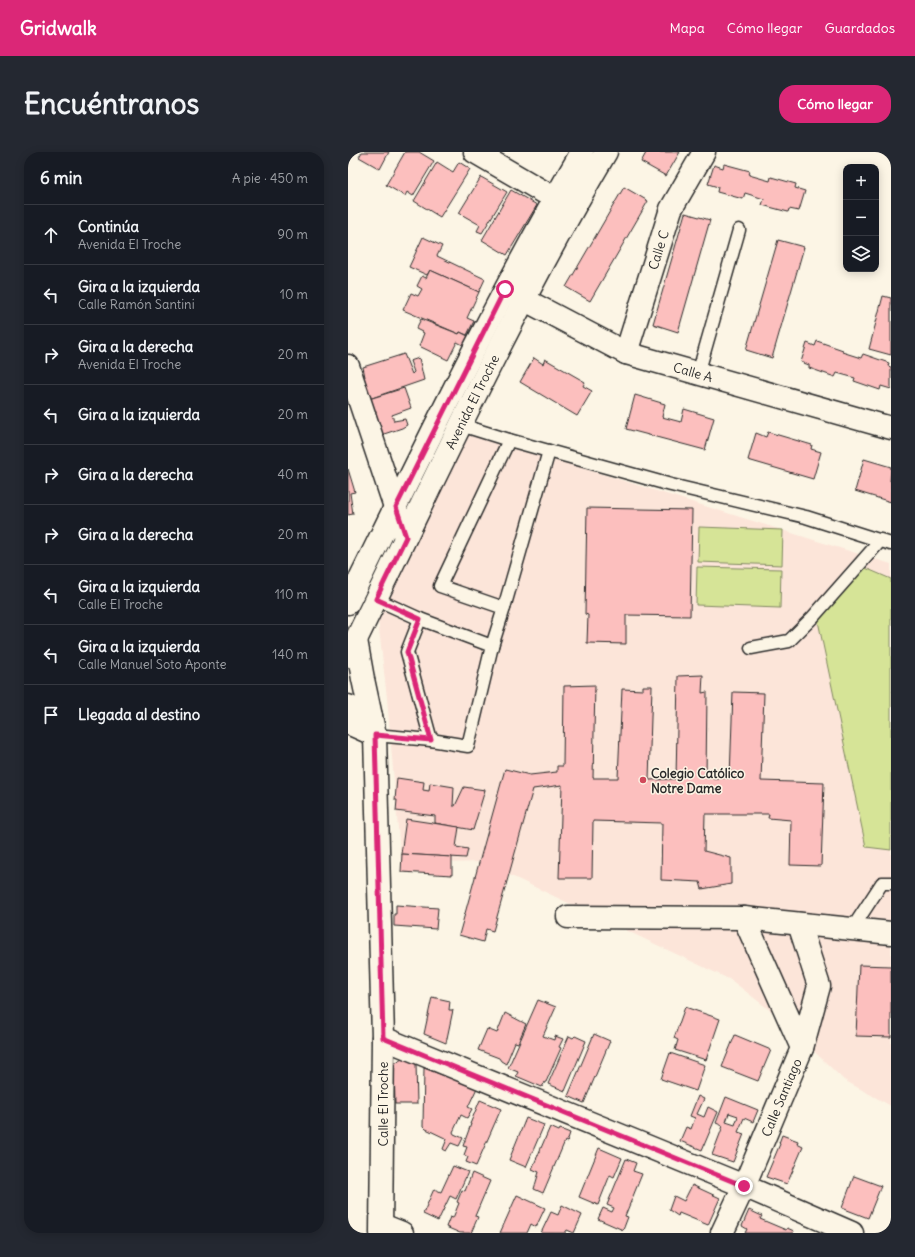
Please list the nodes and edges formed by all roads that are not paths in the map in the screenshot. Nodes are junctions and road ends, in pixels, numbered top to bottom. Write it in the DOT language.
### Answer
graph roads {
  1 [pos="475,152"];
  2 [pos="582,152"];
  3 [pos="606,152"];
  4 [pos="704,152"];
  5 [pos="563,204"];
  6 [pos="739,230"];
  7 [pos="505,289"];
  8 [pos="524,299"];
  9 [pos="626,353"];
  10 [pos="348,366"];
  11 [pos="698,374"];
  12 [pos="461,425"];
  13 [pos="891,428"];
  14 [pos="509,440"];
  15 [pos="549,451"];
  16 [pos="396,507"];
  17 [pos="406,537"];
  18 [pos="886,542"];
  19 [pos="376,599"];
  20 [pos="348,603"];
  21 [pos="504,608"];
  22 [pos="420,619"];
  23 [pos="492,646"];
  24 [pos="352,648"];
  25 [pos="751,648"];
  26 [pos="348,706"];
  27 [pos="348,723"];
  28 [pos="373,726"];
  29 [pos="431,740"];
  30 [pos="891,883"];
  31 [pos="568,916"];
  32 [pos="744,918"];
  33 [pos="799,924"];
  34 [pos="852,929"];
  35 [pos="891,933"];
  36 [pos="383,1038"];
  37 [pos="802,1048"];
  38 [pos="744,1186"];
  39 [pos="388,1230"];
  40 [pos="722,1233"];
  41 [pos="852,1233"];
  1 -- 5 [label="street"];
  2 -- 5 [label="street, Avenida El Troche"];
  3 -- 5 [label="street, Avenida El Troche"];
  4 -- 9 [label="street, Calle C"];
  5 -- 7 [label="street, Avenida El Troche"];
  5 -- 8 [label="street, Avenida El Troche"];
  6 -- 11 [label="lane"];
  7 -- 8 [label="street, Calle A"];
  7 -- 16 [label="street, Avenida El Troche"];
  8 -- 9 [label="street, Calle A"];
  8 -- 12 [label="street, Avenida El Troche"];
  9 -- 11 [label="street, Calle A"];
  10 -- 16 [label="street"];
  11 -- 13 [label="street, Calle A"];
  12 -- 14 [label="lane"];
  12 -- 17 [label="street, Avenida El Troche"];
  14 -- 15 [label="lane"];
  14 -- 21 [label="lane"];
  15 -- 18 [label="lane"];
  15 -- 21 [label="lane"];
  16 -- 17 [label="street"];
  16 -- 20 [label="street, Avenida El Troche"];
  17 -- 19 [label="street, Avenida El Troche"];
  18 -- 25 [label="lane"];
  19 -- 22 [label="lane"];
  19 -- 24 [label="street, Avenida El Troche"];
  21 -- 23 [label="lane"];
  22 -- 23 [label="lane"];
  22 -- 29 [label="lane"];
  23 -- 29 [label="lane"];
  24 -- 28 [label="street, Calle El Troche"];
  26 -- 28 [label="street"];
  27 -- 28 [label="street"];
  28 -- 29 [label="lane"];
  28 -- 36 [label="street, Calle El Troche"];
  30 -- 34 [label="lane"];
  31 -- 32 [label="street"];
  32 -- 33 [label="street"];
  32 -- 37 [label="street, Calle Santiago"];
  33 -- 34 [label="street"];
  33 -- 37 [label="street"];
  34 -- 35 [label="street"];
  36 -- 38 [label="street"];
  36 -- 39 [label="street, Calle El Troche"];
  37 -- 38 [label="street, Calle Santiago"];
  38 -- 40 [label="street, Calle Santiago"];
  38 -- 41 [label="street"];
}
